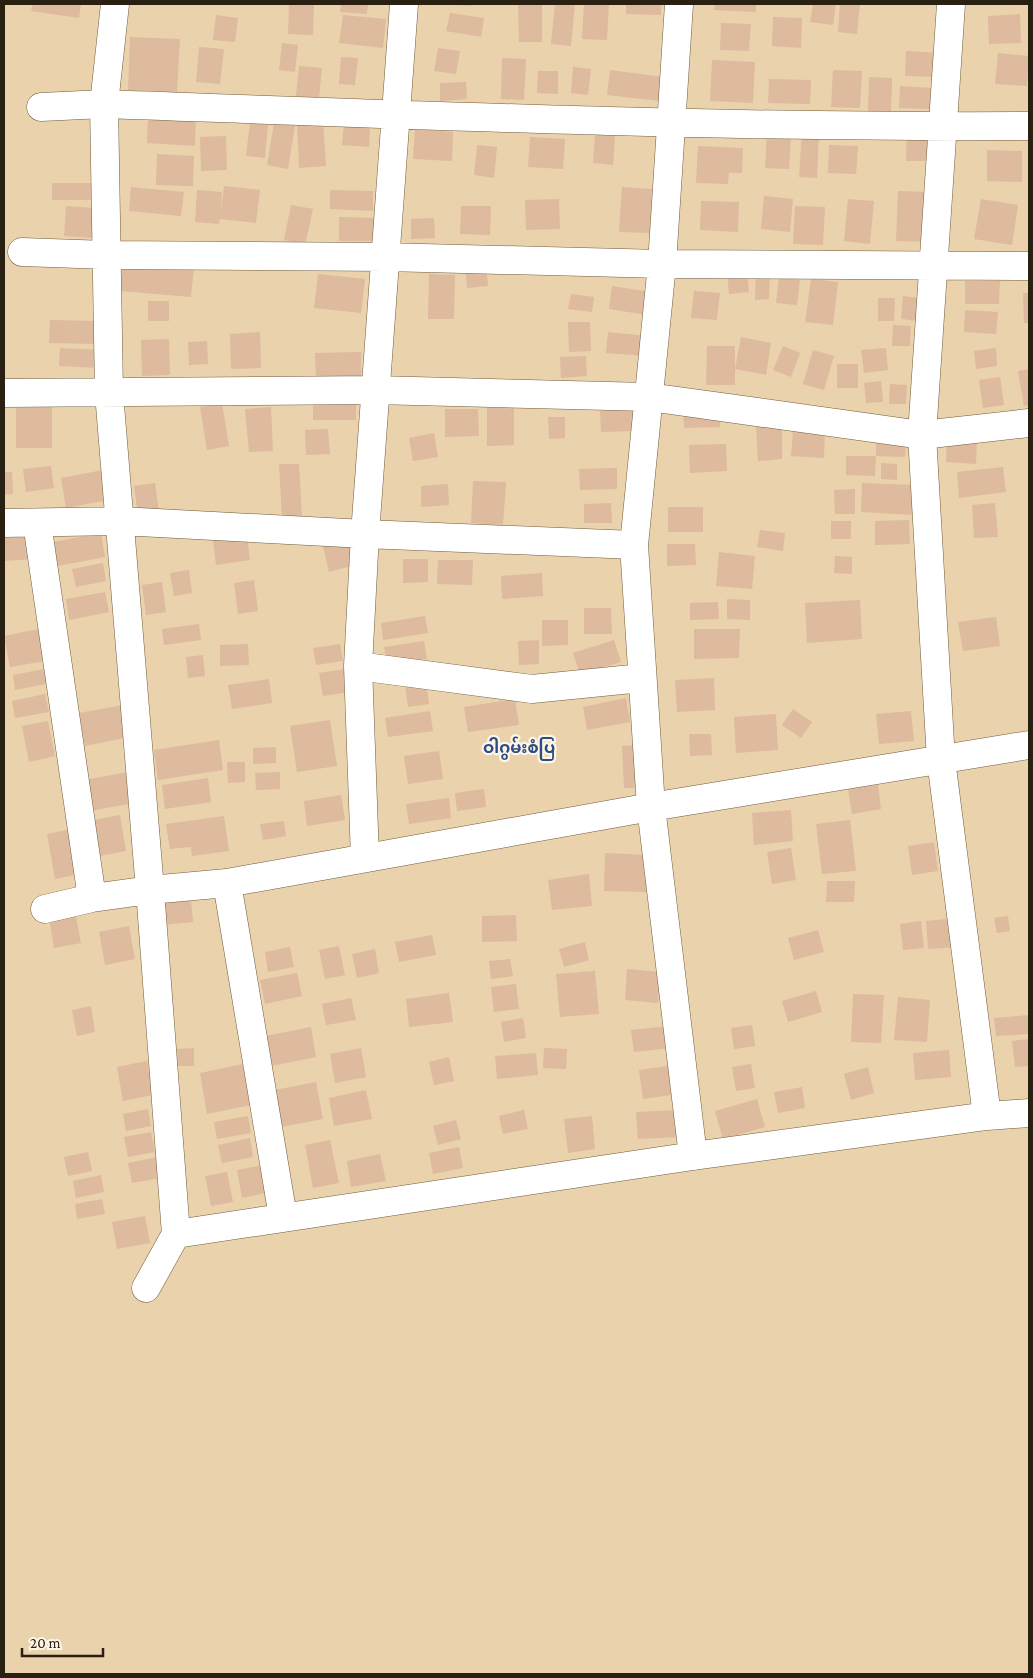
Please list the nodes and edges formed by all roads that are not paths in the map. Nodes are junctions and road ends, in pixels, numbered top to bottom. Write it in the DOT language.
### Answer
graph roads {
  1 [pos="115,4"];
  2 [pos="404,4"];
  3 [pos="679,4"];
  4 [pos="951,4"];
  5 [pos="104,104"];
  6 [pos="41,107"];
  7 [pos="396,114"];
  8 [pos="671,122"];
  9 [pos="1029,126"];
  10 [pos="942,127"];
  11 [pos="22,252"];
  12 [pos="107,255"];
  13 [pos="385,257"];
  14 [pos="662,264"];
  15 [pos="933,265"];
  16 [pos="1029,266"];
  17 [pos="375,390"];
  18 [pos="4,393"];
  19 [pos="109,393"];
  20 [pos="649,397"];
  21 [pos="1029,423"];
  22 [pos="922,435"];
  23 [pos="120,521"];
  24 [pos="37,522"];
  25 [pos="4,523"];
  26 [pos="365,534"];
  27 [pos="634,545"];
  28 [pos="358,666"];
  29 [pos="642,678"];
  30 [pos="1029,745"];
  31 [pos="941,760"];
  32 [pos="651,808"];
  33 [pos="364,858"];
  34 [pos="227,883"];
  35 [pos="150,890"];
  36 [pos="92,898"];
  37 [pos="45,908"];
  38 [pos="1029,1113"];
  39 [pos="987,1116"];
  40 [pos="693,1156"];
  41 [pos="283,1217"];
  42 [pos="176,1234"];
  43 [pos="146,1288"];
  1 -- 5 [label="street"];
  2 -- 7 [label="street"];
  3 -- 8 [label="street"];
  4 -- 10 [label="street"];
  5 -- 6 [label="street"];
  5 -- 7 [label="street"];
  5 -- 12 [label="street"];
  7 -- 8 [label="street"];
  7 -- 13 [label="street"];
  8 -- 10 [label="street"];
  8 -- 14 [label="street"];
  9 -- 10 [label="street"];
  10 -- 15 [label="street"];
  11 -- 12 [label="street"];
  12 -- 13 [label="street"];
  12 -- 19 [label="street"];
  13 -- 14 [label="street"];
  13 -- 17 [label="street"];
  14 -- 15 [label="street"];
  14 -- 20 [label="street"];
  15 -- 16 [label="street"];
  15 -- 22 [label="street"];
  17 -- 19 [label="street"];
  17 -- 20 [label="street"];
  17 -- 26 [label="street"];
  18 -- 19 [label="street"];
  19 -- 23 [label="street"];
  20 -- 22 [label="street"];
  20 -- 27 [label="street"];
  21 -- 22 [label="street"];
  22 -- 31 [label="street"];
  23 -- 24 [label="street"];
  23 -- 26 [label="street"];
  23 -- 35 [label="street"];
  24 -- 25 [label="street"];
  24 -- 36 [label="street"];
  26 -- 27 [label="street"];
  26 -- 28 [label="street"];
  27 -- 29 [label="street"];
  28 -- 29 [label="street"];
  28 -- 33 [label="street"];
  29 -- 32 [label="street"];
  30 -- 31 [label="street"];
  31 -- 32 [label="street"];
  31 -- 39 [label="street"];
  32 -- 33 [label="street"];
  32 -- 40 [label="street"];
  33 -- 34 [label="street"];
  34 -- 35 [label="street"];
  34 -- 41 [label="street"];
  35 -- 36 [label="street"];
  35 -- 42 [label="street"];
  36 -- 37 [label="street"];
  38 -- 39 [label="street"];
  39 -- 40 [label="street"];
  40 -- 41 [label="street"];
  41 -- 42 [label="street"];
  42 -- 43 [label="street"];
}
